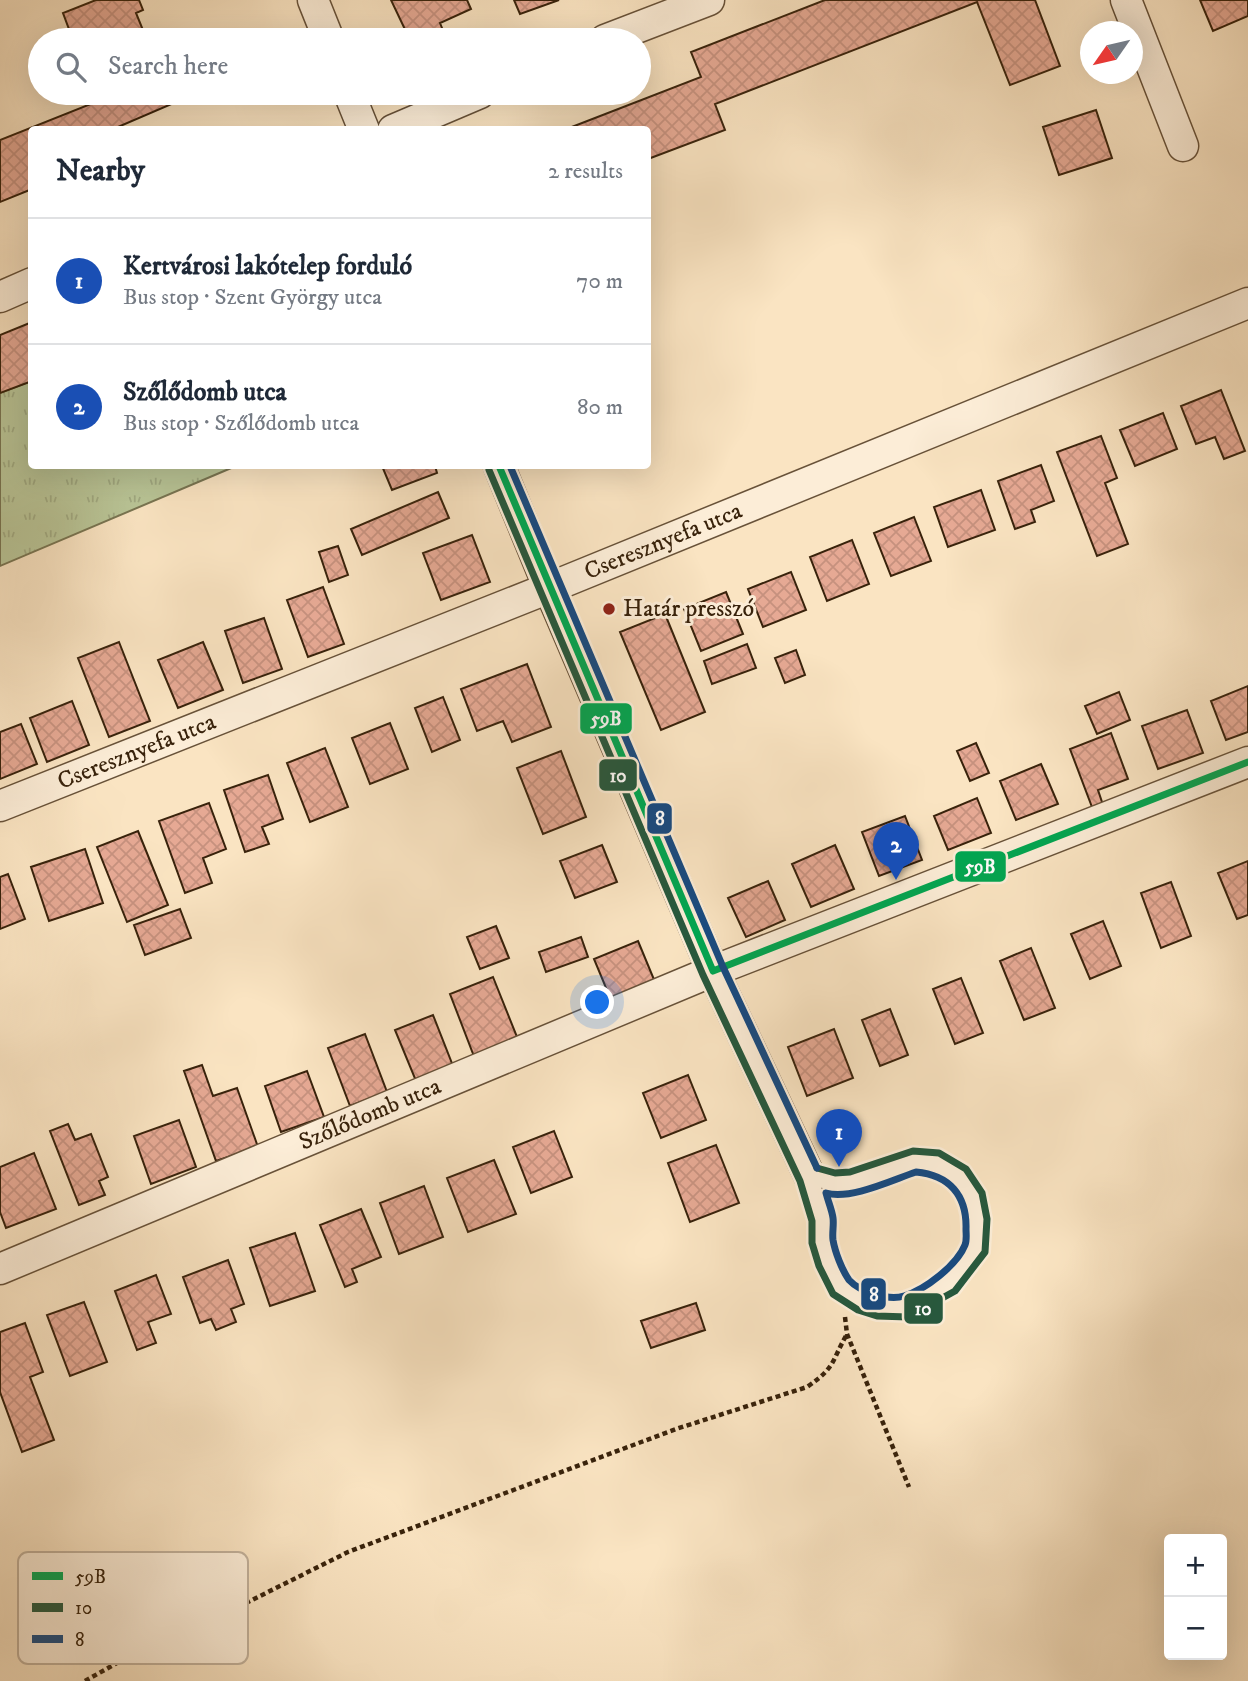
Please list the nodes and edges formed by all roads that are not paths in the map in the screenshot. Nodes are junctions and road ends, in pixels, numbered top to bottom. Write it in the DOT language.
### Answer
graph roads {
  1 [pos="313,0"];
  2 [pos="709,0"];
  3 [pos="1126,0"];
  4 [pos="645,11"];
  5 [pos="324,28"];
  6 [pos="622,28"];
  7 [pos="354,105"];
  8 [pos="452,105"];
  9 [pos="362,126"];
  10 [pos="402,126"];
  11 [pos="1183,146"];
  12 [pos="28,286"];
  13 [pos="0,297"];
  14 [pos="1248,303"];
  15 [pos="500,469"];
  16 [pos="549,588"];
  17 [pos="1248,762"];
  18 [pos="0,806"];
  19 [pos="713,971"];
  20 [pos="810,1177"];
  21 [pos="0,1269"];
  1 -- 5 [label="street"];
  2 -- 4 [label="street"];
  3 -- 11 [label="street"];
  4 -- 6 [label="street"];
  7 -- 9 [label="street"];
  8 -- 10 [label="street"];
  12 -- 13 [label="street"];
  14 -- 16 [label="street, Cseresznyefa utca"];
  15 -- 16 [label="street"];
  16 -- 18 [label="street, Cseresznyefa utca"];
  16 -- 19 [label="street"];
  17 -- 19 [label="street, Szőlődomb utca"];
  19 -- 20 [label="street"];
  19 -- 21 [label="street, Szőlődomb utca"];
  20 -- 20 [label="lane"];
}
